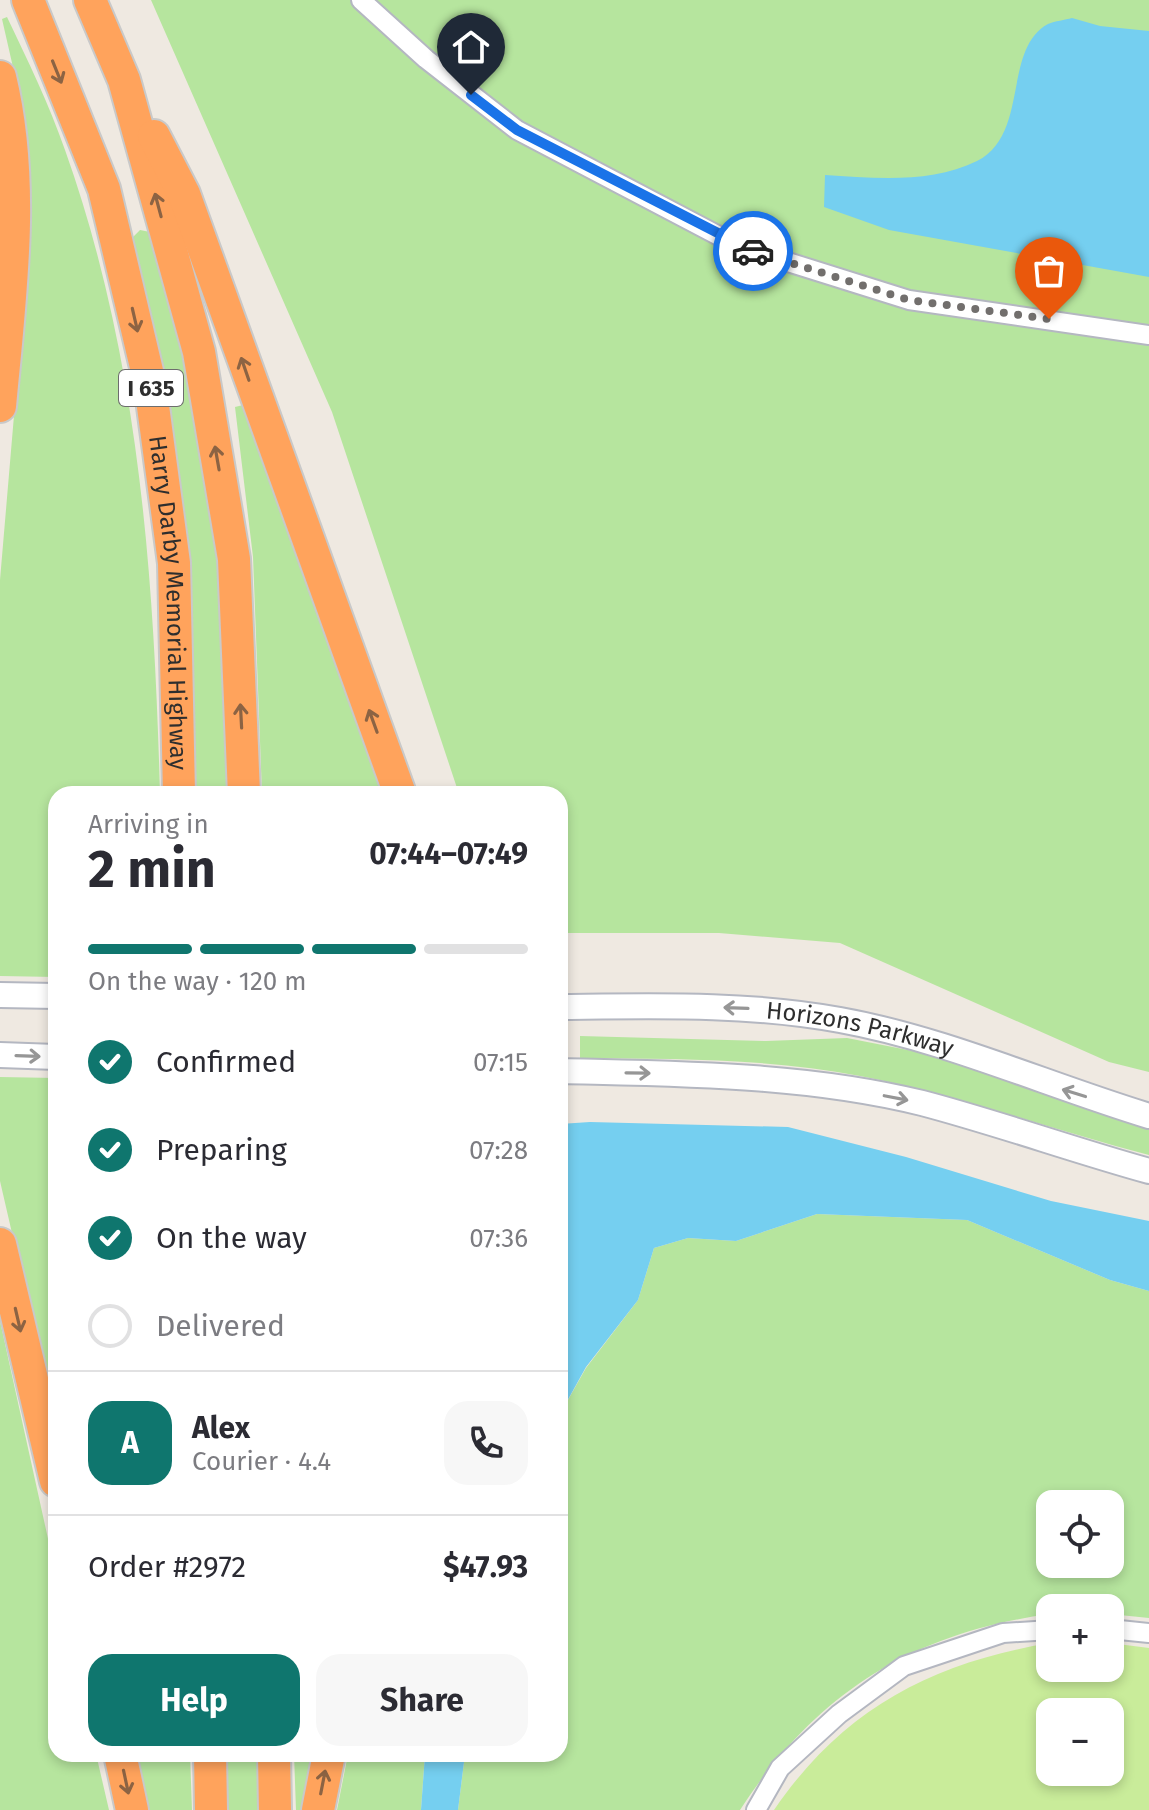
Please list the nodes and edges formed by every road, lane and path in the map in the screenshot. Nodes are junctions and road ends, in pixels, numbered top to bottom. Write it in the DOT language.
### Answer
graph roads {
  1 [pos="28,0"];
  2 [pos="90,0"];
  3 [pos="361,0"];
  4 [pos="0,77"];
  5 [pos="124,80"];
  6 [pos="1149,335"];
  7 [pos="0,406"];
  8 [pos="179,786"];
  9 [pos="244,786"];
  10 [pos="397,786"];
  11 [pos="0,995"];
  12 [pos="48,996"];
  13 [pos="568,1007"];
  14 [pos="0,1055"];
  15 [pos="48,1057"];
  16 [pos="568,1071"];
  17 [pos="1149,1116"];
  18 [pos="1149,1171"];
  19 [pos="0,1244"];
  20 [pos="48,1447"];
  21 [pos="1124,1630"];
  22 [pos="1036,1631"];
  23 [pos="1149,1633"];
  24 [pos="122,1762"];
  25 [pos="210,1762"];
  26 [pos="274,1762"];
  27 [pos="327,1762"];
  28 [pos="132,1810"];
  29 [pos="211,1810"];
  30 [pos="275,1810"];
  31 [pos="318,1810"];
  32 [pos="756,1810"];
  1 -- 8 [label="highway, Harry Darby Memorial Highway / I 635, one-way"];
  2 -- 5 [label="highway, I 635"];
  3 -- 6 [label="street"];
  4 -- 7 [label="highway"];
  9 -- 5 [label="highway, I 635, one-way"];
  10 -- 5 [label="highway, one-way"];
  11 -- 12 [label="main road"];
  17 -- 13 [label="main road, Horizons Parkway, one-way"];
  14 -- 15 [label="main road, one-way"];
  16 -- 18 [label="main road, one-way"];
  19 -- 20 [label="highway, one-way"];
  21 -- 23 [label="street"];
  22 -- 32 [label="street"];
  24 -- 28 [label="highway, one-way"];
  25 -- 29 [label="highway"];
  26 -- 30 [label="highway"];
  31 -- 27 [label="highway, one-way"];
}
